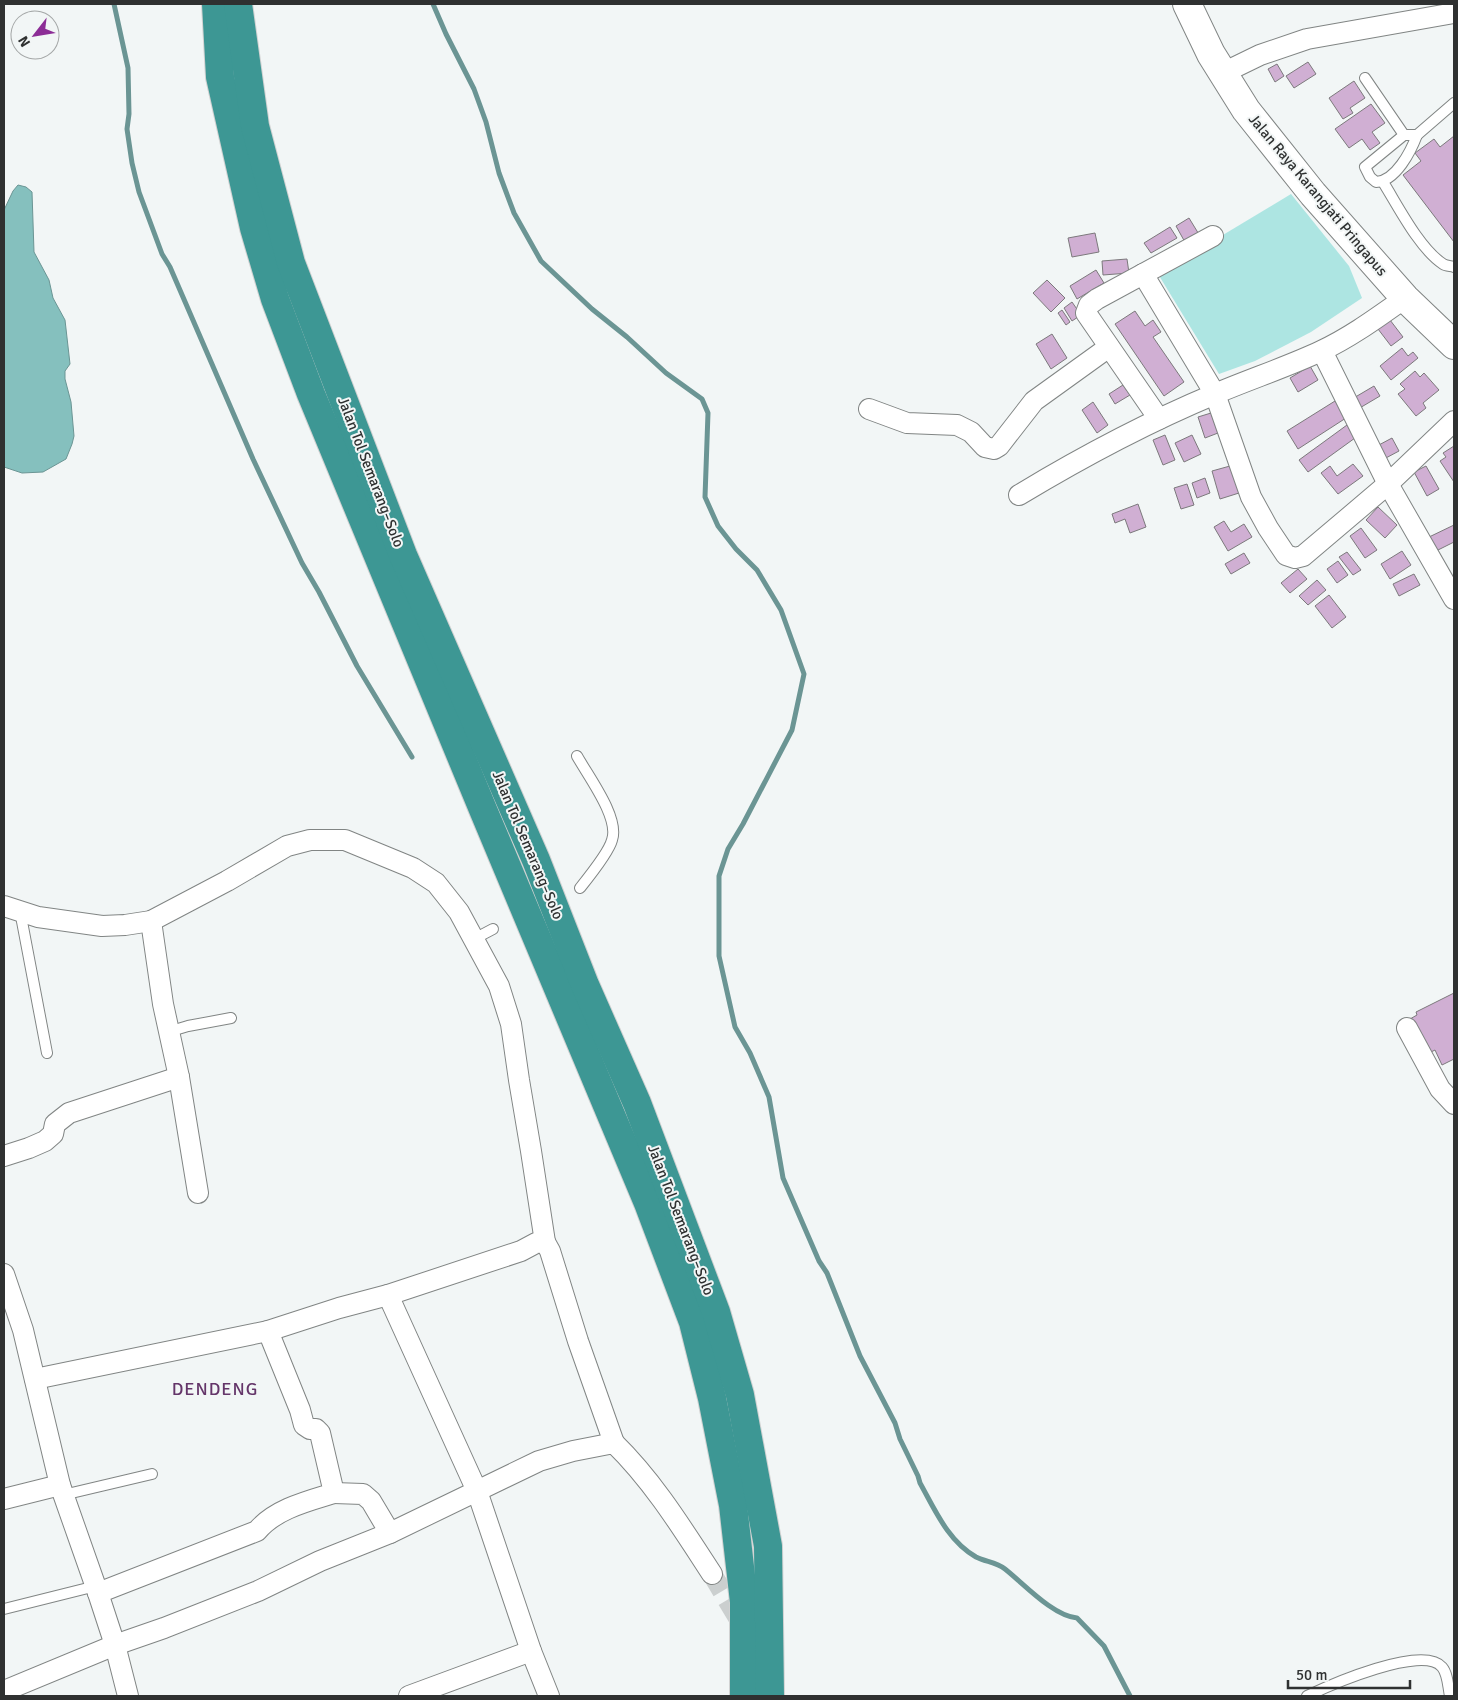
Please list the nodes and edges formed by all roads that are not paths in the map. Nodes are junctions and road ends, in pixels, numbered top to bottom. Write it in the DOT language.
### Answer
graph roads {
  1 [pos="216,4"];
  2 [pos="238,4"];
  3 [pos="1187,4"];
  4 [pos="1453,16"];
  5 [pos="1223,73"];
  6 [pos="1365,78"];
  7 [pos="1454,103"];
  8 [pos="1404,135"];
  9 [pos="1417,135"];
  10 [pos="1383,182"];
  11 [pos="1213,236"];
  12 [pos="1454,267"];
  13 [pos="1143,274"];
  14 [pos="1405,298"];
  15 [pos="1454,345"];
  16 [pos="1109,347"];
  17 [pos="1322,351"];
  18 [pos="1215,394"];
  19 [pos="869,409"];
  20 [pos="1159,419"];
  21 [pos="1454,420"];
  22 [pos="1388,484"];
  23 [pos="1019,495"];
  24 [pos="1454,599"];
  25 [pos="577,756"];
  26 [pos="580,888"];
  27 [pos="12,908"];
  28 [pos="151,921"];
  29 [pos="493,929"];
  30 [pos="474,939"];
  31 [pos="231,1018"];
  32 [pos="1407,1028"];
  33 [pos="168,1032"];
  34 [pos="47,1053"];
  35 [pos="179,1077"];
  36 [pos="1454,1104"];
  37 [pos="4,1156"];
  38 [pos="198,1193"];
  39 [pos="545,1242"];
  40 [pos="4,1274"];
  41 [pos="388,1296"];
  42 [pos="268,1330"];
  43 [pos="35,1379"];
  44 [pos="614,1442"];
  45 [pos="152,1474"];
  46 [pos="62,1490"];
  47 [pos="477,1491"];
  48 [pos="334,1493"];
  49 [pos="4,1500"];
  50 [pos="390,1533"];
  51 [pos="712,1574"];
  52 [pos="97,1590"];
  53 [pos="4,1609"];
  54 [pos="115,1645"];
  55 [pos="531,1651"];
  56 [pos="4,1691"];
  57 [pos="128,1696"];
  58 [pos="409,1696"];
  59 [pos="548,1696"];
  60 [pos="744,1696"];
  61 [pos="770,1696"];
  62 [pos="1307,1696"];
  63 [pos="1450,1696"];
  1 -- 60 [label="highway, Jalan Tol Semarang–Solo"];
  2 -- 61 [label="highway, Jalan Tol Semarang–Solo"];
  3 -- 5 [label="street, Jalan Raya Karangjati Pringapus"];
  4 -- 5 [label="street"];
  5 -- 14 [label="street, Jalan Raya Karangjati Pringapus"];
  6 -- 8 [label="lane"];
  7 -- 9 [label="lane"];
  8 -- 9 [label="lane"];
  8 -- 10 [label="lane"];
  9 -- 10 [label="lane"];
  10 -- 12 [label="lane"];
  11 -- 13 [label="street"];
  13 -- 16 [label="street"];
  13 -- 18 [label="street"];
  14 -- 15 [label="street, Jalan Raya Karangjati Pringapus"];
  14 -- 17 [label="street"];
  16 -- 19 [label="street"];
  16 -- 20 [label="street"];
  17 -- 18 [label="street"];
  17 -- 22 [label="street"];
  18 -- 20 [label="street"];
  18 -- 22 [label="street"];
  20 -- 23 [label="street"];
  21 -- 22 [label="street"];
  22 -- 24 [label="street"];
  25 -- 26 [label="lane"];
  27 -- 28 [label="street"];
  27 -- 34 [label="lane"];
  28 -- 30 [label="street"];
  28 -- 33 [label="street"];
  29 -- 30 [label="lane"];
  30 -- 39 [label="street"];
  31 -- 33 [label="lane"];
  32 -- 36 [label="street"];
  33 -- 35 [label="street"];
  35 -- 37 [label="street"];
  35 -- 38 [label="street"];
  39 -- 41 [label="street"];
  39 -- 44 [label="street"];
  40 -- 43 [label="street"];
  41 -- 42 [label="street"];
  41 -- 47 [label="street"];
  42 -- 43 [label="street"];
  42 -- 48 [label="street"];
  43 -- 46 [label="street"];
  44 -- 47 [label="street"];
  44 -- 51 [label="street"];
  45 -- 46 [label="lane"];
  46 -- 49 [label="street"];
  46 -- 52 [label="street"];
  47 -- 50 [label="street"];
  47 -- 55 [label="street"];
  48 -- 50 [label="street"];
  48 -- 52 [label="street"];
  50 -- 54 [label="street"];
  52 -- 53 [label="lane"];
  52 -- 54 [label="street"];
  54 -- 56 [label="street"];
  54 -- 57 [label="street"];
  55 -- 58 [label="street"];
  55 -- 59 [label="street"];
  62 -- 63 [label="lane"];
}
